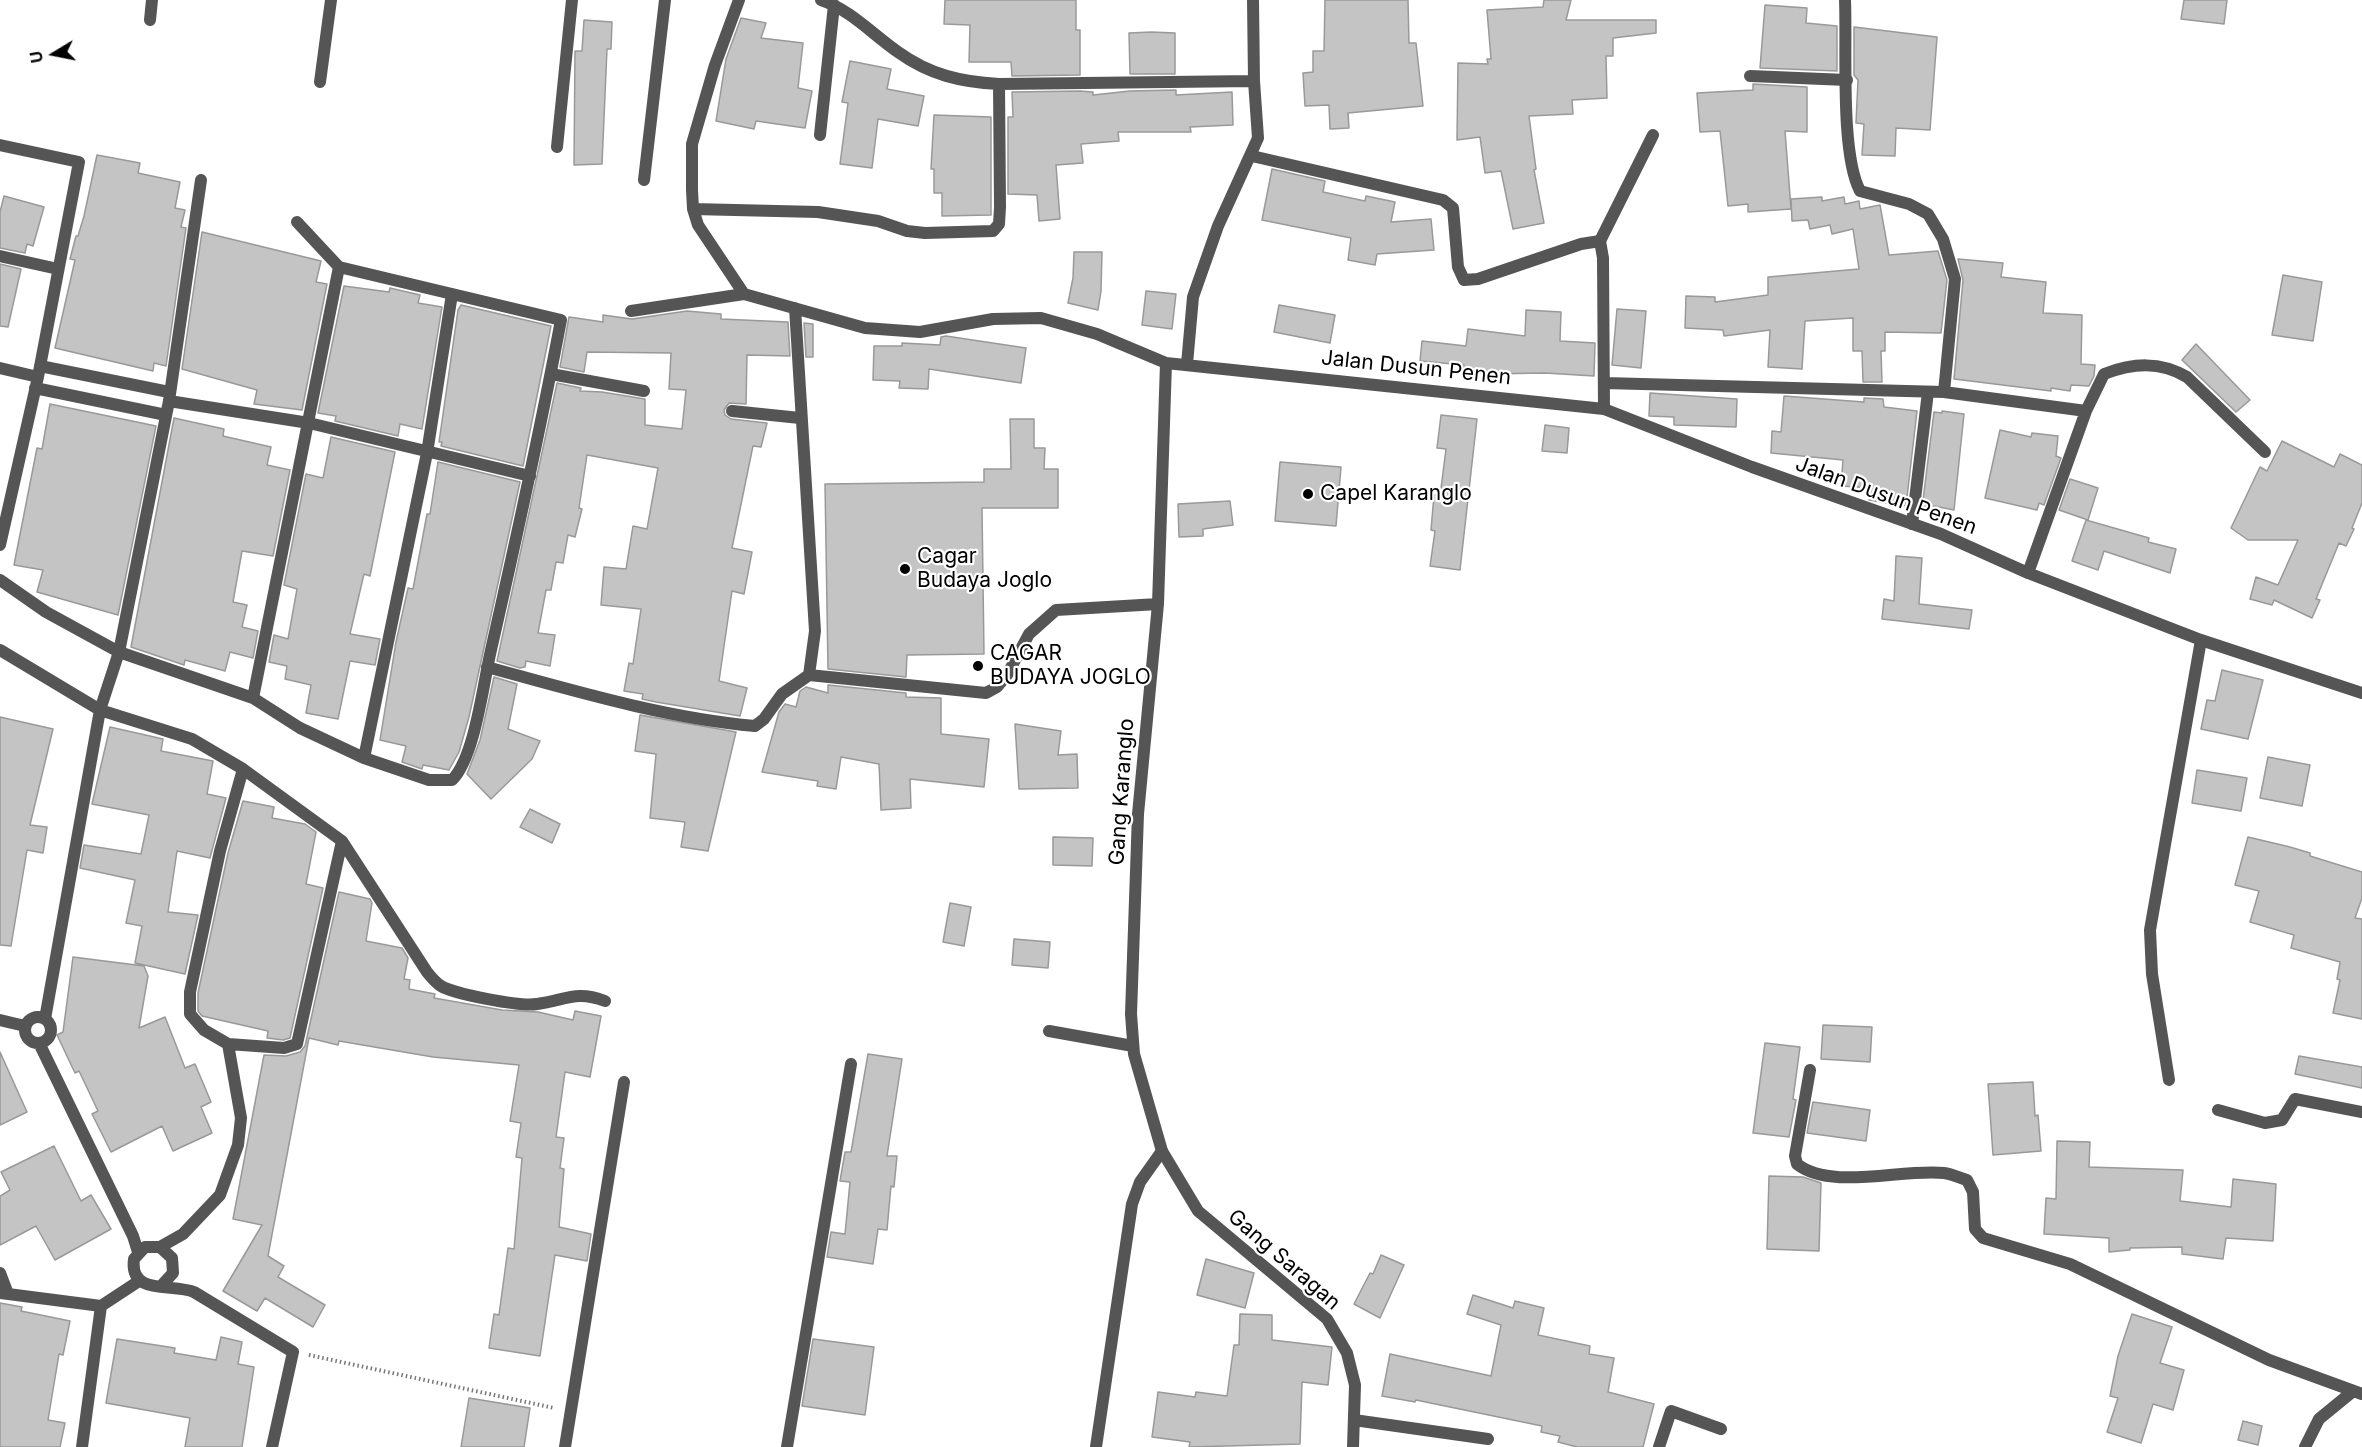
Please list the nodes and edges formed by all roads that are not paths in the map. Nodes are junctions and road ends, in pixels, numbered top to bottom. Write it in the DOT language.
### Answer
graph roads {
  1 [pos="152,0"];
  2 [pos="331,0"];
  3 [pos="572,0"];
  4 [pos="665,0"];
  5 [pos="739,0"];
  6 [pos="821,0"];
  7 [pos="1252,0"];
  8 [pos="1845,0"];
  9 [pos="834,5"];
  10 [pos="150,20"];
  11 [pos="1750,76"];
  12 [pos="1847,80"];
  13 [pos="1254,81"];
  14 [pos="320,82"];
  15 [pos="999,84"];
  16 [pos="820,135"];
  17 [pos="1653,135"];
  18 [pos="0,145"];
  19 [pos="557,147"];
  20 [pos="1252,156"];
  21 [pos="201,180"];
  22 [pos="644,180"];
  23 [pos="693,209"];
  24 [pos="297,222"];
  25 [pos="1601,242"];
  26 [pos="0,256"];
  27 [pos="339,267"];
  28 [pos="58,269"];
  29 [pos="452,294"];
  30 [pos="744,294"];
  31 [pos="795,308"];
  32 [pos="631,312"];
  33 [pos="1166,363"];
  34 [pos="1187,364"];
  35 [pos="0,368"];
  36 [pos="551,374"];
  37 [pos="38,377"];
  38 [pos="1604,383"];
  39 [pos="644,391"];
  40 [pos="1928,392"];
  41 [pos="1944,392"];
  42 [pos="169,397"];
  43 [pos="1604,409"];
  44 [pos="732,411"];
  45 [pos="2086,411"];
  46 [pos="166,415"];
  47 [pos="800,418"];
  48 [pos="309,423"];
  49 [pos="2265,452"];
  50 [pos="427,453"];
  51 [pos="530,476"];
  52 [pos="1912,524"];
  53 [pos="0,545"];
  54 [pos="2028,573"];
  55 [pos="0,580"];
  56 [pos="1158,604"];
  57 [pos="2201,640"];
  58 [pos="0,650"];
  59 [pos="119,652"];
  60 [pos="487,667"];
  61 [pos="809,675"];
  62 [pos="2362,693"];
  63 [pos="253,698"];
  64 [pos="100,710"];
  65 [pos="364,758"];
  66 [pos="243,769"];
  67 [pos="342,841"];
  68 [pos="605,1001"];
  69 [pos="45,1018"];
  70 [pos="0,1020"];
  71 [pos="26,1026"];
  72 [pos="1049,1031"];
  73 [pos="39,1043"];
  74 [pos="228,1044"];
  75 [pos="1133,1046"];
  76 [pos="850,1064"];
  77 [pos="1810,1070"];
  78 [pos="2169,1080"];
  79 [pos="624,1082"];
  80 [pos="2218,1110"];
  81 [pos="2362,1112"];
  82 [pos="1162,1151"];
  83 [pos="1198,1210"];
  84 [pos="160,1247"];
  85 [pos="138,1252"];
  86 [pos="0,1273"];
  87 [pos="139,1281"];
  88 [pos="162,1285"];
  89 [pos="4,1293"];
  90 [pos="101,1306"];
  91 [pos="2357,1393"];
  92 [pos="1354,1420"];
  93 [pos="1720,1430"];
  94 [pos="1488,1439"];
  95 [pos="82,1447"];
  96 [pos="272,1447"];
  97 [pos="565,1447"];
  98 [pos="787,1447"];
  99 [pos="1096,1447"];
  100 [pos="1353,1447"];
  101 [pos="1659,1447"];
  102 [pos="2306,1447"];
  1 -- 10 [label="street"];
  2 -- 14 [label="street"];
  3 -- 19 [label="street"];
  4 -- 22 [label="street"];
  5 -- 23 [label="street"];
  6 -- 9 [label="street"];
  7 -- 13 [label="street"];
  8 -- 12 [label="street"];
  9 -- 15 [label="street"];
  9 -- 16 [label="street"];
  11 -- 12 [label="street"];
  12 -- 41 [label="street"];
  13 -- 15 [label="street"];
  13 -- 20 [label="street"];
  15 -- 23 [label="street"];
  17 -- 25 [label="street"];
  18 -- 28 [label="street"];
  20 -- 25 [label="street"];
  20 -- 34 [label="street"];
  21 -- 42 [label="street"];
  23 -- 30 [label="street"];
  24 -- 27 [label="street"];
  25 -- 38 [label="street"];
  26 -- 28 [label="street"];
  27 -- 29 [label="street"];
  27 -- 48 [label="street"];
  28 -- 37 [label="street"];
  29 -- 36 [label="street"];
  29 -- 50 [label="street"];
  30 -- 31 [label="street, Jalan Dusun Penen"];
  30 -- 32 [label="street"];
  31 -- 33 [label="street, Jalan Dusun Penen"];
  31 -- 47 [label="street"];
  33 -- 34 [label="street, Jalan Dusun Penen"];
  33 -- 56 [label="street, Gang Karanglo"];
  34 -- 43 [label="street, Jalan Dusun Penen"];
  35 -- 37 [label="street"];
  36 -- 39 [label="street"];
  36 -- 51 [label="street"];
  37 -- 42 [label="street"];
  37 -- 46 [label="street"];
  37 -- 53 [label="street"];
  38 -- 40 [label="street"];
  38 -- 43 [label="street"];
  40 -- 41 [label="street"];
  40 -- 52 [label="street"];
  41 -- 45 [label="street"];
  42 -- 46 [label="street"];
  42 -- 48 [label="street"];
  43 -- 52 [label="street, Jalan Dusun Penen"];
  44 -- 47 [label="street"];
  45 -- 49 [label="street"];
  45 -- 54 [label="street"];
  46 -- 59 [label="street"];
  47 -- 61 [label="street"];
  48 -- 50 [label="street"];
  48 -- 63 [label="street"];
  50 -- 51 [label="street"];
  50 -- 65 [label="street"];
  51 -- 60 [label="street"];
  52 -- 54 [label="street, Jalan Dusun Penen"];
  54 -- 57 [label="street, Jalan Dusun Penen"];
  55 -- 59 [label="street"];
  56 -- 61 [label="street"];
  56 -- 75 [label="street, Gang Karanglo"];
  57 -- 62 [label="street, Jalan Dusun Penen"];
  57 -- 78 [label="street"];
  58 -- 64 [label="street"];
  59 -- 63 [label="street"];
  59 -- 64 [label="street"];
  60 -- 61 [label="street"];
  60 -- 65 [label="street"];
  63 -- 65 [label="street"];
  64 -- 66 [label="street"];
  64 -- 69 [label="street"];
  66 -- 67 [label="street"];
  66 -- 74 [label="street"];
  67 -- 68 [label="street"];
  67 -- 74 [label="street"];
  69 -- 71 [label="street"];
  69 -- 73 [label="street"];
  70 -- 71 [label="street"];
  71 -- 73 [label="street"];
  72 -- 75 [label="street"];
  73 -- 85 [label="street"];
  74 -- 84 [label="street"];
  75 -- 82 [label="street, Gang Karanglo"];
  76 -- 98 [label="street"];
  77 -- 91 [label="street"];
  79 -- 97 [label="street"];
  80 -- 81 [label="street"];
  82 -- 83 [label="street, Gang Karanglo"];
  82 -- 99 [label="street"];
  83 -- 92 [label="street, Gang Saragan"];
  84 -- 85 [label="street"];
  84 -- 88 [label="street"];
  85 -- 87 [label="street"];
  86 -- 89 [label="street"];
  87 -- 88 [label="street"];
  87 -- 90 [label="street"];
  88 -- 96 [label="street"];
  89 -- 90 [label="street"];
  90 -- 95 [label="street"];
  91 -- 102 [label="street"];
  92 -- 94 [label="street"];
  92 -- 100 [label="street, Gang Saragan"];
  93 -- 101 [label="street"];
}
